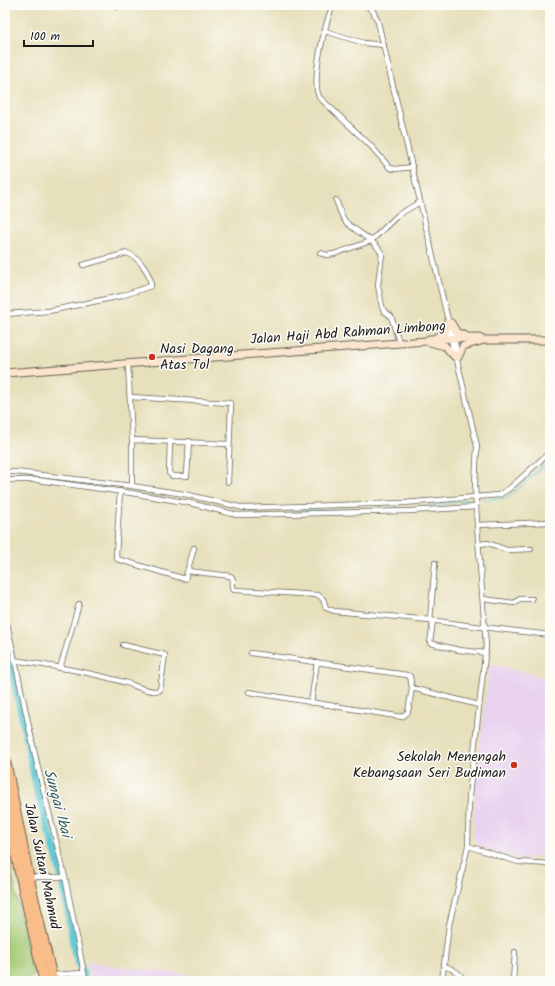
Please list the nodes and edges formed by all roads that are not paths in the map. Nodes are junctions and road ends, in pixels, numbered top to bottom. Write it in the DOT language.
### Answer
graph roads {
  1 [pos="333,5"];
  2 [pos="366,5"];
  3 [pos="325,31"];
  4 [pos="384,45"];
  5 [pos="413,167"];
  6 [pos="336,200"];
  7 [pos="420,202"];
  8 [pos="371,241"];
  9 [pos="320,253"];
  10 [pos="83,265"];
  11 [pos="5,314"];
  12 [pos="449,322"];
  13 [pos="453,340"];
  14 [pos="480,340"];
  15 [pos="550,340"];
  16 [pos="428,341"];
  17 [pos="399,342"];
  18 [pos="456,358"];
  19 [pos="128,364"];
  20 [pos="5,372"];
  21 [pos="130,397"];
  22 [pos="132,440"];
  23 [pos="170,441"];
  24 [pos="190,441"];
  25 [pos="230,444"];
  26 [pos="550,452"];
  27 [pos="5,472"];
  28 [pos="5,480"];
  29 [pos="228,482"];
  30 [pos="132,486"];
  31 [pos="120,491"];
  32 [pos="476,497"];
  33 [pos="476,506"];
  34 [pos="550,522"];
  35 [pos="477,525"];
  36 [pos="478,544"];
  37 [pos="194,548"];
  38 [pos="531,549"];
  39 [pos="435,563"];
  40 [pos="188,571"];
  41 [pos="482,599"];
  42 [pos="532,599"];
  43 [pos="80,604"];
  44 [pos="5,614"];
  45 [pos="432,620"];
  46 [pos="485,627"];
  47 [pos="550,634"];
  48 [pos="123,646"];
  49 [pos="251,652"];
  50 [pos="486,654"];
  51 [pos="14,660"];
  52 [pos="317,662"];
  53 [pos="60,668"];
  54 [pos="412,688"];
  55 [pos="249,692"];
  56 [pos="310,703"];
  57 [pos="479,705"];
  58 [pos="5,758"];
  59 [pos="5,791"];
  60 [pos="468,846"];
  61 [pos="550,864"];
  62 [pos="29,877"];
  63 [pos="65,877"];
  64 [pos="39,937"];
  65 [pos="516,952"];
  66 [pos="444,966"];
  67 [pos="84,973"];
  68 [pos="50,979"];
  69 [pos="86,981"];
  70 [pos="442,981"];
  71 [pos="465,981"];
  72 [pos="513,981"];
  1 -- 3 [label="street"];
  2 -- 4 [label="street"];
  3 -- 4 [label="street"];
  3 -- 5 [label="street"];
  4 -- 5 [label="street"];
  5 -- 7 [label="street"];
  6 -- 8 [label="street"];
  7 -- 8 [label="street"];
  7 -- 12 [label="street"];
  8 -- 9 [label="street"];
  8 -- 17 [label="street"];
  10 -- 11 [label="street"];
  12 -- 13 [label="street"];
  12 -- 14 [label="street"];
  12 -- 16 [label="street"];
  13 -- 14 [label="street, Jalan Haji Abd Rahman Limbong"];
  13 -- 16 [label="street, Jalan Haji Abd Rahman Limbong"];
  13 -- 18 [label="street"];
  14 -- 15 [label="street"];
  14 -- 18 [label="street"];
  16 -- 17 [label="street, Jalan Haji Abd Rahman Limbong"];
  16 -- 18 [label="street"];
  17 -- 19 [label="street, Jalan Haji Abd Rahman Limbong"];
  18 -- 32 [label="street"];
  19 -- 20 [label="street, Jalan Haji Abd Rahman Limbong"];
  19 -- 21 [label="street"];
  21 -- 22 [label="street"];
  21 -- 25 [label="street"];
  22 -- 23 [label="street"];
  22 -- 30 [label="street"];
  23 -- 24 [label="street"];
  23 -- 24 [label="street"];
  24 -- 25 [label="street"];
  25 -- 29 [label="street"];
  26 -- 32 [label="street"];
  27 -- 30 [label="street"];
  28 -- 31 [label="street"];
  30 -- 32 [label="street"];
  31 -- 33 [label="street"];
  31 -- 40 [label="street"];
  32 -- 33 [label="street"];
  33 -- 35 [label="street"];
  34 -- 35 [label="street"];
  35 -- 36 [label="street"];
  36 -- 38 [label="street"];
  36 -- 41 [label="street"];
  37 -- 40 [label="street"];
  39 -- 45 [label="street"];
  40 -- 45 [label="street"];
  41 -- 42 [label="street"];
  41 -- 46 [label="street"];
  43 -- 53 [label="street"];
  44 -- 51 [label="street"];
  45 -- 46 [label="street"];
  45 -- 50 [label="street"];
  46 -- 47 [label="street"];
  46 -- 50 [label="street"];
  48 -- 53 [label="street"];
  49 -- 52 [label="street"];
  50 -- 57 [label="street"];
  51 -- 53 [label="street"];
  51 -- 63 [label="street"];
  52 -- 54 [label="street"];
  52 -- 56 [label="street"];
  54 -- 56 [label="street"];
  54 -- 57 [label="street"];
  55 -- 56 [label="street"];
  57 -- 60 [label="street"];
  58 -- 62 [label="highway, Jalan Sultan Mahmud"];
  59 -- 64 [label="highway, Jalan Sultan Mahmud"];
  60 -- 61 [label="street"];
  60 -- 66 [label="street"];
  62 -- 63 [label="street"];
  62 -- 64 [label="highway, Jalan Sultan Mahmud"];
  63 -- 67 [label="street"];
  64 -- 68 [label="highway, Jalan Sultan Mahmud"];
  65 -- 72 [label="street"];
  66 -- 70 [label="street"];
  66 -- 71 [label="street"];
  67 -- 68 [label="street"];
  67 -- 69 [label="street"];
}
